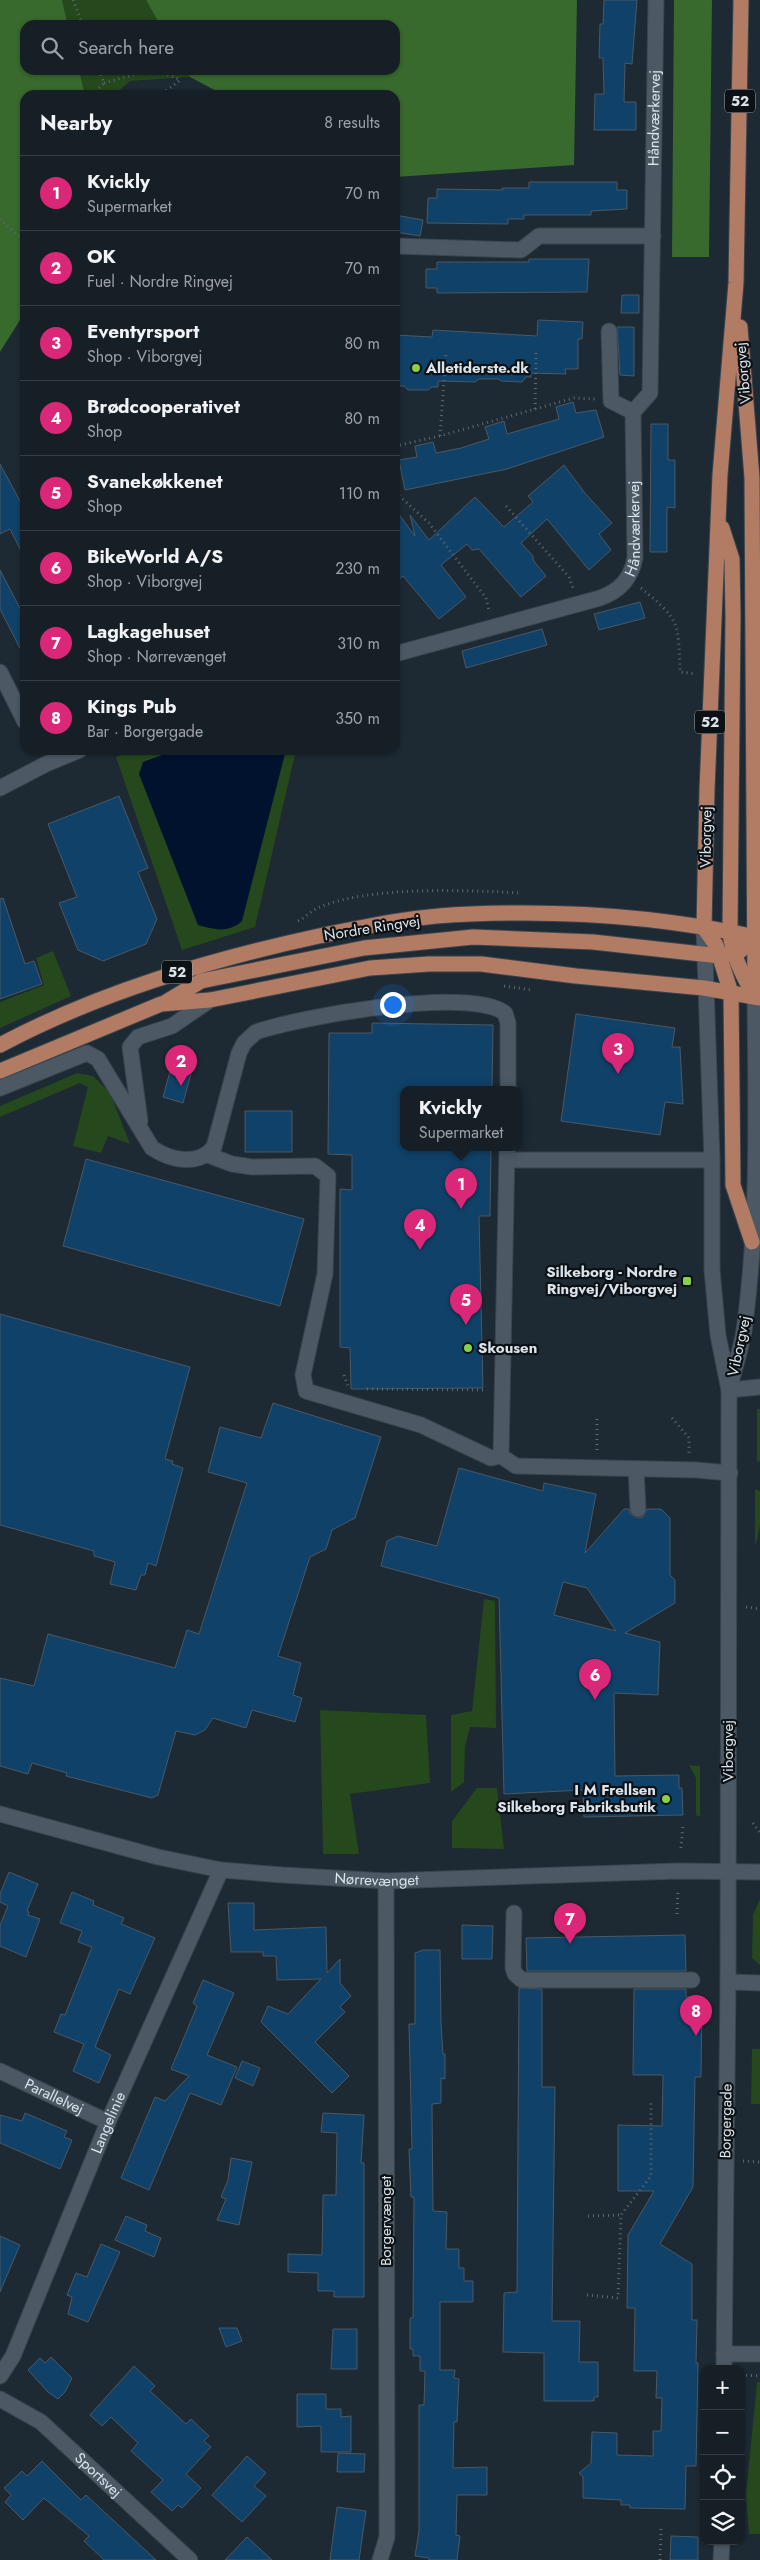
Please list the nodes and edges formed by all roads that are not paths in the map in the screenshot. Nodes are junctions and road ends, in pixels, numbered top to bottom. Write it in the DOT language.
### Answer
graph roads {
  1 [pos="656,0"];
  2 [pos="742,0"];
  3 [pos="653,236"];
  4 [pos="400,246"];
  5 [pos="736,283"];
  6 [pos="609,331"];
  7 [pos="633,412"];
  8 [pos="719,516"];
  9 [pos="400,653"];
  10 [pos="0,672"];
  11 [pos="20,712"];
  12 [pos="42,757"];
  13 [pos="0,788"];
  14 [pos="704,928"];
  15 [pos="730,932"];
  16 [pos="757,937"];
  17 [pos="727,954"];
  18 [pos="704,955"];
  19 [pos="746,971"];
  20 [pos="704,988"];
  21 [pos="731,993"];
  22 [pos="758,998"];
  23 [pos="210,1000"];
  24 [pos="161,1004"];
  25 [pos="0,1045"];
  26 [pos="0,1071"];
  27 [pos="508,1086"];
  28 [pos="0,1088"];
  29 [pos="141,1128"];
  30 [pos="508,1154"];
  31 [pos="208,1155"];
  32 [pos="712,1160"];
  33 [pos="752,1242"];
  34 [pos="760,1387"];
  35 [pos="729,1390"];
  36 [pos="501,1456"];
  37 [pos="636,1469"];
  38 [pos="730,1474"];
  39 [pos="638,1509"];
  40 [pos="0,1814"];
  41 [pos="221,1870"];
  42 [pos="760,1872"];
  43 [pos="729,1873"];
  44 [pos="386,1881"];
  45 [pos="514,1913"];
  46 [pos="692,1980"];
  47 [pos="728,1982"];
  48 [pos="760,1983"];
  49 [pos="0,2071"];
  50 [pos="108,2122"];
  51 [pos="760,2354"];
  52 [pos="724,2361"];
  53 [pos="0,2376"];
  54 [pos="0,2399"];
  55 [pos="722,2545"];
  56 [pos="190,2560"];
  57 [pos="380,2560"];
  58 [pos="722,2560"];
  1 -- 3 [label="street, Håndværkervej"];
  2 -- 5 [label="main road, Viborgvej / 52"];
  3 -- 4 [label="street"];
  3 -- 7 [label="street, Håndværkervej"];
  5 -- 8 [label="main road, Viborgvej / 52"];
  5 -- 16 [label="main road, Viborgvej / 52"];
  6 -- 7 [label="street"];
  7 -- 9 [label="street, Håndværkervej"];
  8 -- 14 [label="main road, Viborgvej / 52"];
  8 -- 15 [label="main road"];
  10 -- 11 [label="street"];
  12 -- 13 [label="street"];
  14 -- 15 [label="main road, Nordre Ringvej / 52"];
  14 -- 17 [label="main road"];
  14 -- 18 [label="street, Viborgvej"];
  14 -- 25 [label="main road, Nordre Ringvej / 52"];
  15 -- 16 [label="main road, Nordre Ringvej / 52"];
  15 -- 17 [label="main road"];
  16 -- 17 [label="main road"];
  16 -- 19 [label="main road, Viborgvej / 52"];
  17 -- 18 [label="main road"];
  17 -- 19 [label="main road"];
  18 -- 20 [label="street, Viborgvej"];
  18 -- 24 [label="main road"];
  19 -- 20 [label="street"];
  19 -- 21 [label="main road"];
  19 -- 22 [label="main road, Viborgvej / 52"];
  20 -- 21 [label="main road"];
  20 -- 23 [label="main road"];
  20 -- 32 [label="street, Viborgvej"];
  21 -- 22 [label="main road"];
  21 -- 33 [label="main road"];
  22 -- 33 [label="street, Viborgvej"];
  23 -- 24 [label="main road"];
  23 -- 29 [label="street"];
  24 -- 26 [label="main road, 52"];
  27 -- 31 [label="street"];
  28 -- 29 [label="street"];
  29 -- 31 [label="street"];
  30 -- 32 [label="street"];
  30 -- 36 [label="street"];
  31 -- 36 [label="street"];
  32 -- 35 [label="street, Viborgvej"];
  33 -- 35 [label="street, Viborgvej"];
  34 -- 35 [label="street"];
  35 -- 38 [label="street, Viborgvej"];
  36 -- 37 [label="street"];
  37 -- 38 [label="street"];
  37 -- 39 [label="street"];
  38 -- 43 [label="street, Viborgvej"];
  40 -- 41 [label="street, Nørrevænget"];
  41 -- 44 [label="street, Nørrevænget"];
  41 -- 50 [label="street, Langelinie"];
  42 -- 43 [label="street, Nørrevænget"];
  43 -- 44 [label="street, Nørrevænget"];
  43 -- 47 [label="street, Borgergade"];
  44 -- 57 [label="street, Borgervænget"];
  45 -- 46 [label="street"];
  47 -- 48 [label="street"];
  47 -- 52 [label="street, Borgergade"];
  49 -- 50 [label="street, Parallelvej"];
  50 -- 53 [label="street, Langelinie"];
  51 -- 52 [label="street"];
  54 -- 56 [label="street, Sportsvej"];
  55 -- 58 [label="street"];
}
